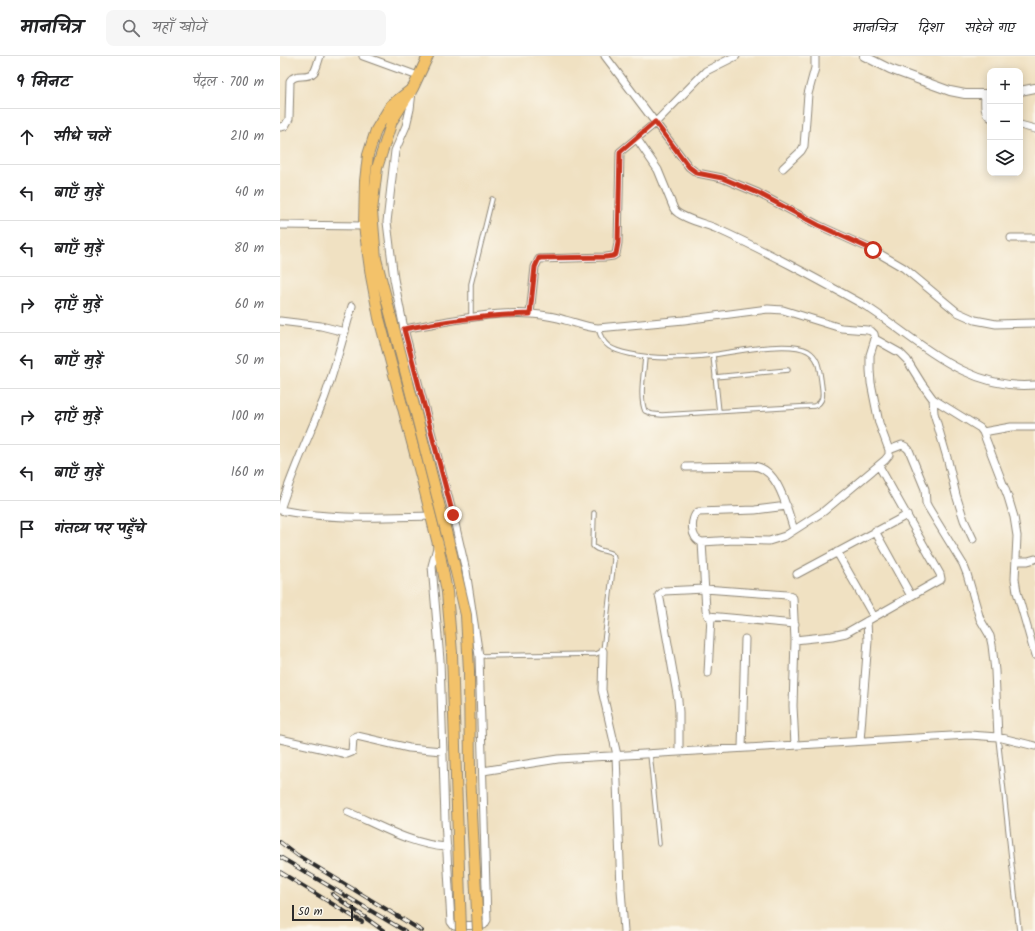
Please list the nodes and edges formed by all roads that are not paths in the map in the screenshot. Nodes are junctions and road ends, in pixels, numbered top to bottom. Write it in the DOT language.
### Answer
graph roads {
  1 [pos="320,56"];
  2 [pos="363,56"];
  3 [pos="428,56"];
  4 [pos="605,56"];
  5 [pos="736,56"];
  6 [pos="815,56"];
  7 [pos="864,56"];
  8 [pos="418,76"];
  9 [pos="412,88"];
  10 [pos="1035,88"];
  11 [pos="1023,90"];
  12 [pos="987,94"];
  13 [pos="987,115"];
  14 [pos="655,123"];
  15 [pos="1023,126"];
  16 [pos="280,127"];
  17 [pos="1035,129"];
  18 [pos="638,138"];
  19 [pos="783,168"];
  20 [pos="492,199"];
  21 [pos="280,225"];
  22 [pos="364,226"];
  23 [pos="1011,238"];
  24 [pos="1035,238"];
  25 [pos="352,306"];
  26 [pos="530,314"];
  27 [pos="471,318"];
  28 [pos="280,321"];
  29 [pos="1035,323"];
  30 [pos="598,328"];
  31 [pos="404,329"];
  32 [pos="345,332"];
  33 [pos="875,339"];
  34 [pos="713,355"];
  35 [pos="645,357"];
  36 [pos="788,370"];
  37 [pos="715,377"];
  38 [pos="1035,385"];
  39 [pos="933,399"];
  40 [pos="719,412"];
  41 [pos="1035,427"];
  42 [pos="984,432"];
  43 [pos="889,450"];
  44 [pos="879,466"];
  45 [pos="686,467"];
  46 [pos="787,506"];
  47 [pos="280,510"];
  48 [pos="594,513"];
  49 [pos="906,515"];
  50 [pos="431,516"];
  51 [pos="794,530"];
  52 [pos="875,531"];
  53 [pos="973,539"];
  54 [pos="460,541"];
  55 [pos="702,542"];
  56 [pos="438,544"];
  57 [pos="837,552"];
  58 [pos="1035,559"];
  59 [pos="1016,561"];
  60 [pos="797,574"];
  61 [pos="705,589"];
  62 [pos="911,596"];
  63 [pos="711,617"];
  64 [pos="874,617"];
  65 [pos="867,621"];
  66 [pos="795,624"];
  67 [pos="745,638"];
  68 [pos="796,640"];
  69 [pos="603,651"];
  70 [pos="1035,655"];
  71 [pos="479,656"];
  72 [pos="708,673"];
  73 [pos="998,737"];
  74 [pos="280,740"];
  75 [pos="860,742"];
  76 [pos="795,745"];
  77 [pos="1035,746"];
  78 [pos="742,748"];
  79 [pos="442,751"];
  80 [pos="679,752"];
  81 [pos="650,753"];
  82 [pos="616,755"];
  83 [pos="483,770"];
  84 [pos="348,812"];
  85 [pos="659,844"];
  86 [pos="447,847"];
  87 [pos="461,931"];
  88 [pos="478,931"];
  89 [pos="624,931"];
  90 [pos="1019,931"];
  1 -- 16 [label="street"];
  2 -- 8 [label="street"];
  3 -- 8 [label="main road"];
  4 -- 14 [label="street"];
  5 -- 14 [label="street"];
  6 -- 19 [label="street"];
  7 -- 12 [label="street"];
  8 -- 9 [label="main road"];
  9 -- 22 [label="main road"];
  9 -- 31 [label="street"];
  9 -- 88 [label="main road, bridge"];
  10 -- 11 [label="street"];
  12 -- 13 [label="street"];
  14 -- 18 [label="street"];
  14 -- 29 [label="street"];
  15 -- 17 [label="street"];
  18 -- 26 [label="street"];
  18 -- 38 [label="street"];
  20 -- 27 [label="lane"];
  21 -- 22 [label="street"];
  22 -- 50 [label="main road"];
  23 -- 24 [label="street"];
  25 -- 32 [label="street"];
  26 -- 27 [label="street"];
  26 -- 30 [label="street"];
  27 -- 31 [label="street"];
  28 -- 32 [label="street"];
  30 -- 33 [label="street"];
  30 -- 35 [label="lane"];
  31 -- 54 [label="street"];
  32 -- 47 [label="street"];
  33 -- 39 [label="street"];
  33 -- 43 [label="street"];
  34 -- 35 [label="lane"];
  34 -- 37 [label="lane"];
  34 -- 40 [label="lane"];
  35 -- 40 [label="lane"];
  36 -- 37 [label="lane"];
  37 -- 40 [label="lane"];
  39 -- 42 [label="street"];
  39 -- 53 [label="street"];
  41 -- 42 [label="street"];
  42 -- 59 [label="street"];
  43 -- 44 [label="street"];
  43 -- 73 [label="street"];
  44 -- 49 [label="street"];
  44 -- 51 [label="street"];
  45 -- 46 [label="street"];
  46 -- 51 [label="street"];
  46 -- 55 [label="street"];
  47 -- 50 [label="street"];
  48 -- 69 [label="lane"];
  49 -- 52 [label="street"];
  49 -- 62 [label="street"];
  50 -- 56 [label="main road"];
  51 -- 55 [label="street"];
  52 -- 57 [label="street"];
  52 -- 62 [label="street"];
  54 -- 56 [label="street"];
  54 -- 71 [label="street"];
  55 -- 61 [label="street"];
  56 -- 79 [label="street"];
  56 -- 87 [label="main road, bridge"];
  57 -- 60 [label="street"];
  57 -- 64 [label="street"];
  58 -- 59 [label="street"];
  59 -- 70 [label="street"];
  61 -- 63 [label="street"];
  61 -- 66 [label="street"];
  61 -- 80 [label="street"];
  62 -- 64 [label="street"];
  63 -- 66 [label="street"];
  63 -- 72 [label="street"];
  64 -- 65 [label="street"];
  65 -- 68 [label="street"];
  65 -- 75 [label="street"];
  66 -- 68 [label="street"];
  67 -- 78 [label="street"];
  68 -- 76 [label="street"];
  69 -- 71 [label="lane"];
  69 -- 82 [label="street"];
  71 -- 83 [label="street"];
  73 -- 75 [label="street"];
  73 -- 77 [label="street"];
  73 -- 90 [label="lane"];
  74 -- 79 [label="street"];
  75 -- 76 [label="street"];
  76 -- 78 [label="street"];
  78 -- 80 [label="street"];
  79 -- 86 [label="street"];
  80 -- 81 [label="street"];
  81 -- 82 [label="street"];
  81 -- 85 [label="lane"];
  82 -- 83 [label="street"];
  82 -- 89 [label="street"];
  83 -- 86 [label="street"];
  84 -- 86 [label="street"];
}
